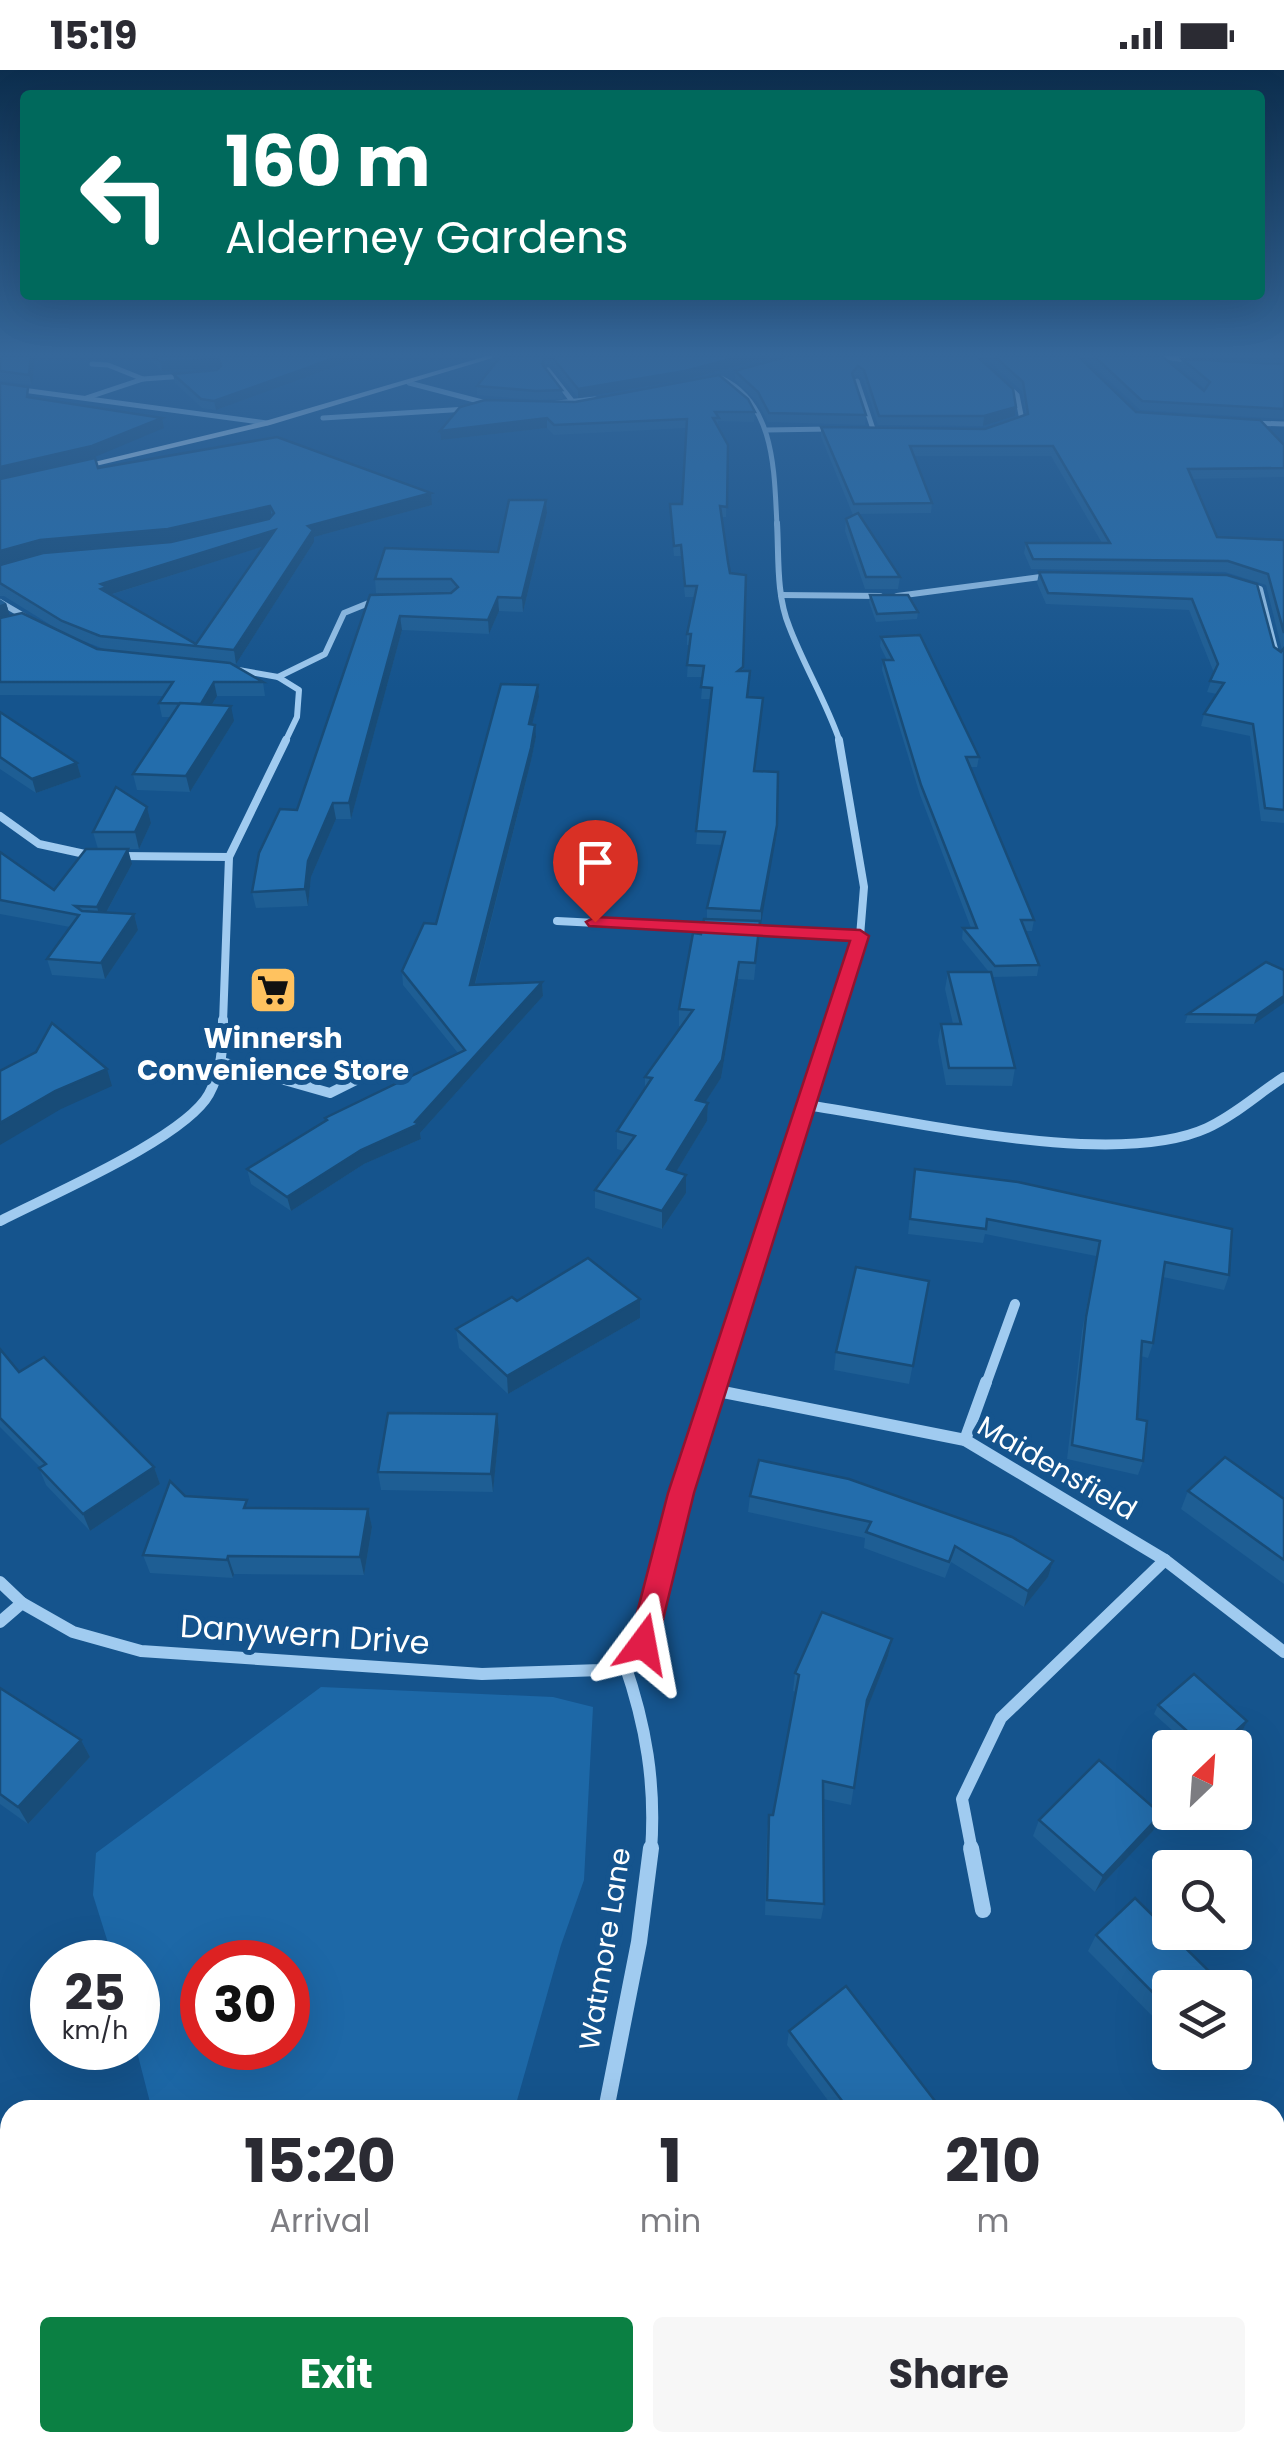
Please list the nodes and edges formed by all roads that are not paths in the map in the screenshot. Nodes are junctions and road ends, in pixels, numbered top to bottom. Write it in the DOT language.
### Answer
graph roads {
  1 [pos="79,467"];
  2 [pos="774,467"];
  3 [pos="54,473"];
  4 [pos="1059,576"];
  5 [pos="1242,582"];
  6 [pos="781,595"];
  7 [pos="394,600"];
  8 [pos="0,602"];
  9 [pos="28,618"];
  10 [pos="14,622"];
  11 [pos="42,625"];
  12 [pos="1277,657"];
  13 [pos="214,666"];
  14 [pos="278,677"];
  15 [pos="0,816"];
  16 [pos="229,858"];
  17 [pos="557,920"];
  18 [pos="860,936"];
  19 [pos="222,1062"];
  20 [pos="380,1068"];
  21 [pos="1284,1076"];
  22 [pos="806,1106"];
  23 [pos="0,1221"];
  24 [pos="1015,1304"];
  25 [pos="713,1390"];
  26 [pos="964,1440"];
  27 [pos="1165,1560"];
  28 [pos="0,1582"];
  29 [pos="22,1603"];
  30 [pos="0,1622"];
  31 [pos="1284,1652"];
  32 [pos="624,1662"];
  33 [pos="983,1910"];
  34 [pos="608,2100"];
  1 -- 3 [label="main road"];
  2 -- 6 [label="street"];
  4 -- 6 [label="street"];
  5 -- 12 [label="street"];
  6 -- 18 [label="street"];
  7 -- 14 [label="street"];
  8 -- 9 [label="street"];
  9 -- 10 [label="street"];
  9 -- 11 [label="street"];
  13 -- 14 [label="street"];
  14 -- 16 [label="street"];
  15 -- 16 [label="street"];
  16 -- 19 [label="street"];
  17 -- 18 [label="street"];
  18 -- 22 [label="street"];
  19 -- 20 [label="street"];
  19 -- 23 [label="street"];
  21 -- 22 [label="street"];
  22 -- 25 [label="street"];
  24 -- 26 [label="street"];
  25 -- 26 [label="street, Maidensfield"];
  25 -- 32 [label="street"];
  26 -- 27 [label="street, Maidensfield"];
  27 -- 31 [label="street, Maidensfield"];
  27 -- 33 [label="street"];
  28 -- 29 [label="street, Danywern Drive"];
  29 -- 30 [label="street"];
  29 -- 32 [label="street, Danywern Drive"];
  32 -- 34 [label="street, Watmore Lane"];
}
